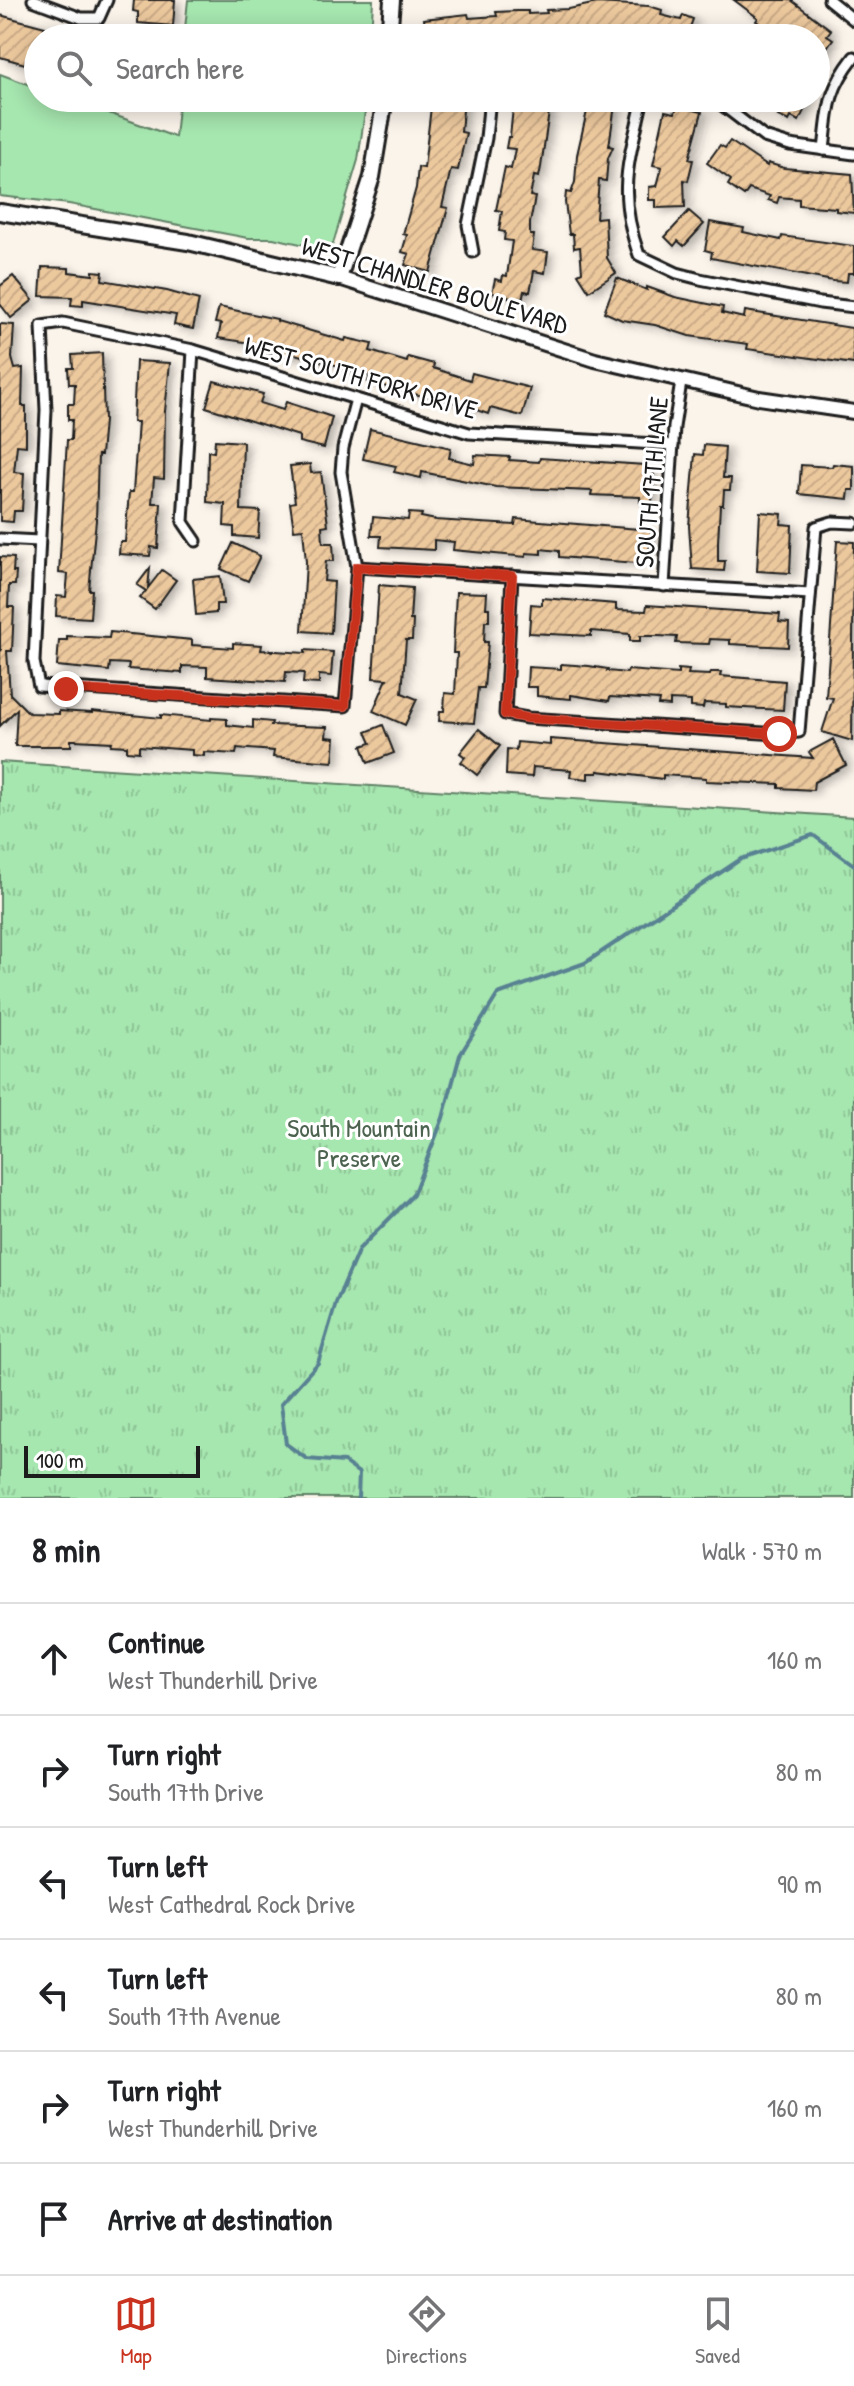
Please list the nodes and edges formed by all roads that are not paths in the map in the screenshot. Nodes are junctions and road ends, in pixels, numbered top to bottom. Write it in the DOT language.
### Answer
graph roads {
  1 [pos="33,0"];
  2 [pos="107,0"];
  3 [pos="392,0"];
  4 [pos="829,0"];
  5 [pos="854,20"];
  6 [pos="390,24"];
  7 [pos="854,57"];
  8 [pos="830,100"];
  9 [pos="383,112"];
  10 [pos="489,112"];
  11 [pos="640,112"];
  12 [pos="731,112"];
  13 [pos="829,112"];
  14 [pos="824,150"];
  15 [pos="854,154"];
  16 [pos="0,212"];
  17 [pos="473,252"];
  18 [pos="339,278"];
  19 [pos="854,307"];
  20 [pos="193,350"];
  21 [pos="681,382"];
  22 [pos="356,399"];
  23 [pos="854,412"];
  24 [pos="673,445"];
  25 [pos="854,523"];
  26 [pos="0,539"];
  27 [pos="39,541"];
  28 [pos="196,541"];
  29 [pos="357,567"];
  30 [pos="512,576"];
  31 [pos="664,586"];
  32 [pos="810,594"];
  1 -- 2 [label="street"];
  3 -- 6 [label="main road"];
  4 -- 5 [label="street"];
  7 -- 8 [label="street"];
  9 -- 18 [label="main road"];
  10 -- 17 [label="street"];
  11 -- 19 [label="street"];
  12 -- 14 [label="street"];
  13 -- 14 [label="street"];
  14 -- 15 [label="street"];
  16 -- 18 [label="main road, WEST CHANDLER BOULEVARD"];
  18 -- 21 [label="street, WEST CHANDLER BOULEVARD"];
  20 -- 22 [label="street, WEST SOUTH FORK DRIVE"];
  20 -- 27 [label="street, WEST SOUTH FORK DRIVE"];
  20 -- 28 [label="street"];
  21 -- 23 [label="street, WEST CHANDLER BOULEVARD"];
  21 -- 24 [label="street, SOUTH 17TH LANE"];
  22 -- 24 [label="street, WEST SOUTH FORK DRIVE"];
  22 -- 29 [label="street"];
  24 -- 31 [label="street, SOUTH 17TH LANE"];
  25 -- 32 [label="street"];
  26 -- 27 [label="street"];
  27 -- 29 [label="street"];
  29 -- 30 [label="street"];
  30 -- 31 [label="street"];
  30 -- 32 [label="street"];
  31 -- 32 [label="street"];
}
